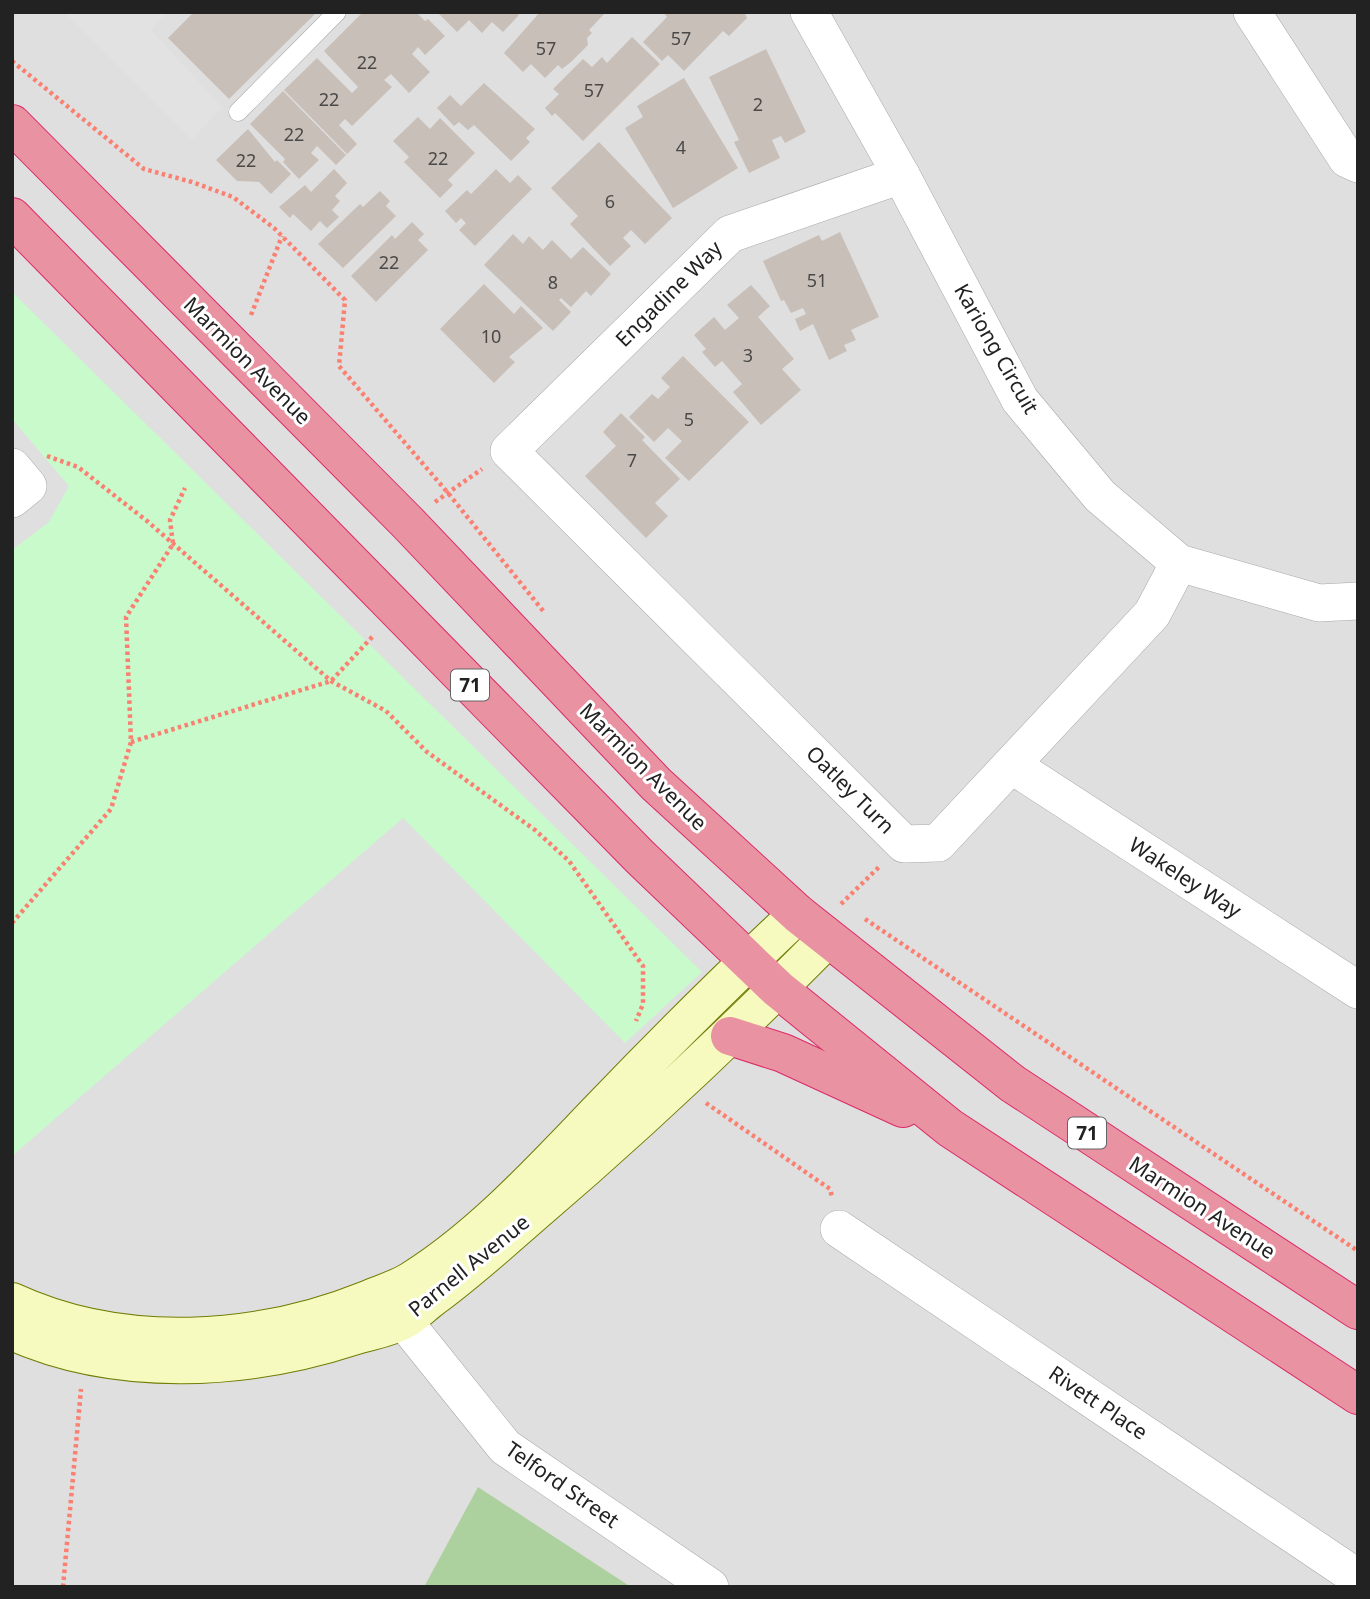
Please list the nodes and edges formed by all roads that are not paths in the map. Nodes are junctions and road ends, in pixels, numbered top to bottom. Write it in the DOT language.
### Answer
graph roads {
  1 [pos="337,12"];
  2 [pos="809,12"];
  3 [pos="1252,12"];
  4 [pos="238,112"];
  5 [pos="12,124"];
  6 [pos="1358,164"];
  7 [pos="901,175"];
  8 [pos="12,217"];
  9 [pos="509,451"];
  10 [pos="25,460"];
  11 [pos="12,499"];
  12 [pos="1179,563"];
  13 [pos="1358,601"];
  14 [pos="1013,766"];
  15 [pos="814,905"];
  16 [pos="840,918"];
  17 [pos="747,962"];
  18 [pos="778,989"];
  19 [pos="1358,990"];
  20 [pos="730,1036"];
  21 [pos="950,1128"];
  22 [pos="839,1229"];
  23 [pos="12,1302"];
  24 [pos="396,1305"];
  25 [pos="1358,1310"];
  26 [pos="12,1331"];
  27 [pos="1358,1395"];
  28 [pos="1358,1578"];
  29 [pos="710,1587"];
  1 -- 4 [label="lane"];
  2 -- 7 [label="street, Kariong Circuit"];
  3 -- 6 [label="street"];
  5 -- 15 [label="highway, Marmion Avenue / 71"];
  7 -- 9 [label="street, Engadine Way"];
  7 -- 12 [label="street, Kariong Circuit"];
  8 -- 17 [label="highway, 71"];
  9 -- 14 [label="street, Oatley Turn"];
  10 -- 11 [label="street"];
  12 -- 13 [label="street, Kariong Circuit"];
  12 -- 14 [label="street, Oatley Turn"];
  14 -- 19 [label="street, Wakeley Way"];
  15 -- 16 [label="highway, Marmion Avenue / 71"];
  15 -- 17 [label="street, Parnell Avenue"];
  16 -- 18 [label="street, Parnell Avenue"];
  16 -- 25 [label="highway, Marmion Avenue / 71"];
  17 -- 18 [label="highway, 71"];
  17 -- 24 [label="street, Parnell Avenue"];
  18 -- 20 [label="street, Parnell Avenue"];
  18 -- 21 [label="highway, 71"];
  20 -- 21 [label="highway"];
  20 -- 24 [label="street, Parnell Avenue"];
  21 -- 27 [label="highway, 71"];
  22 -- 28 [label="street, Rivett Place"];
  23 -- 24 [label="street, Parnell Avenue"];
  24 -- 26 [label="street, Parnell Avenue"];
  24 -- 29 [label="street, Telford Street"];
}
